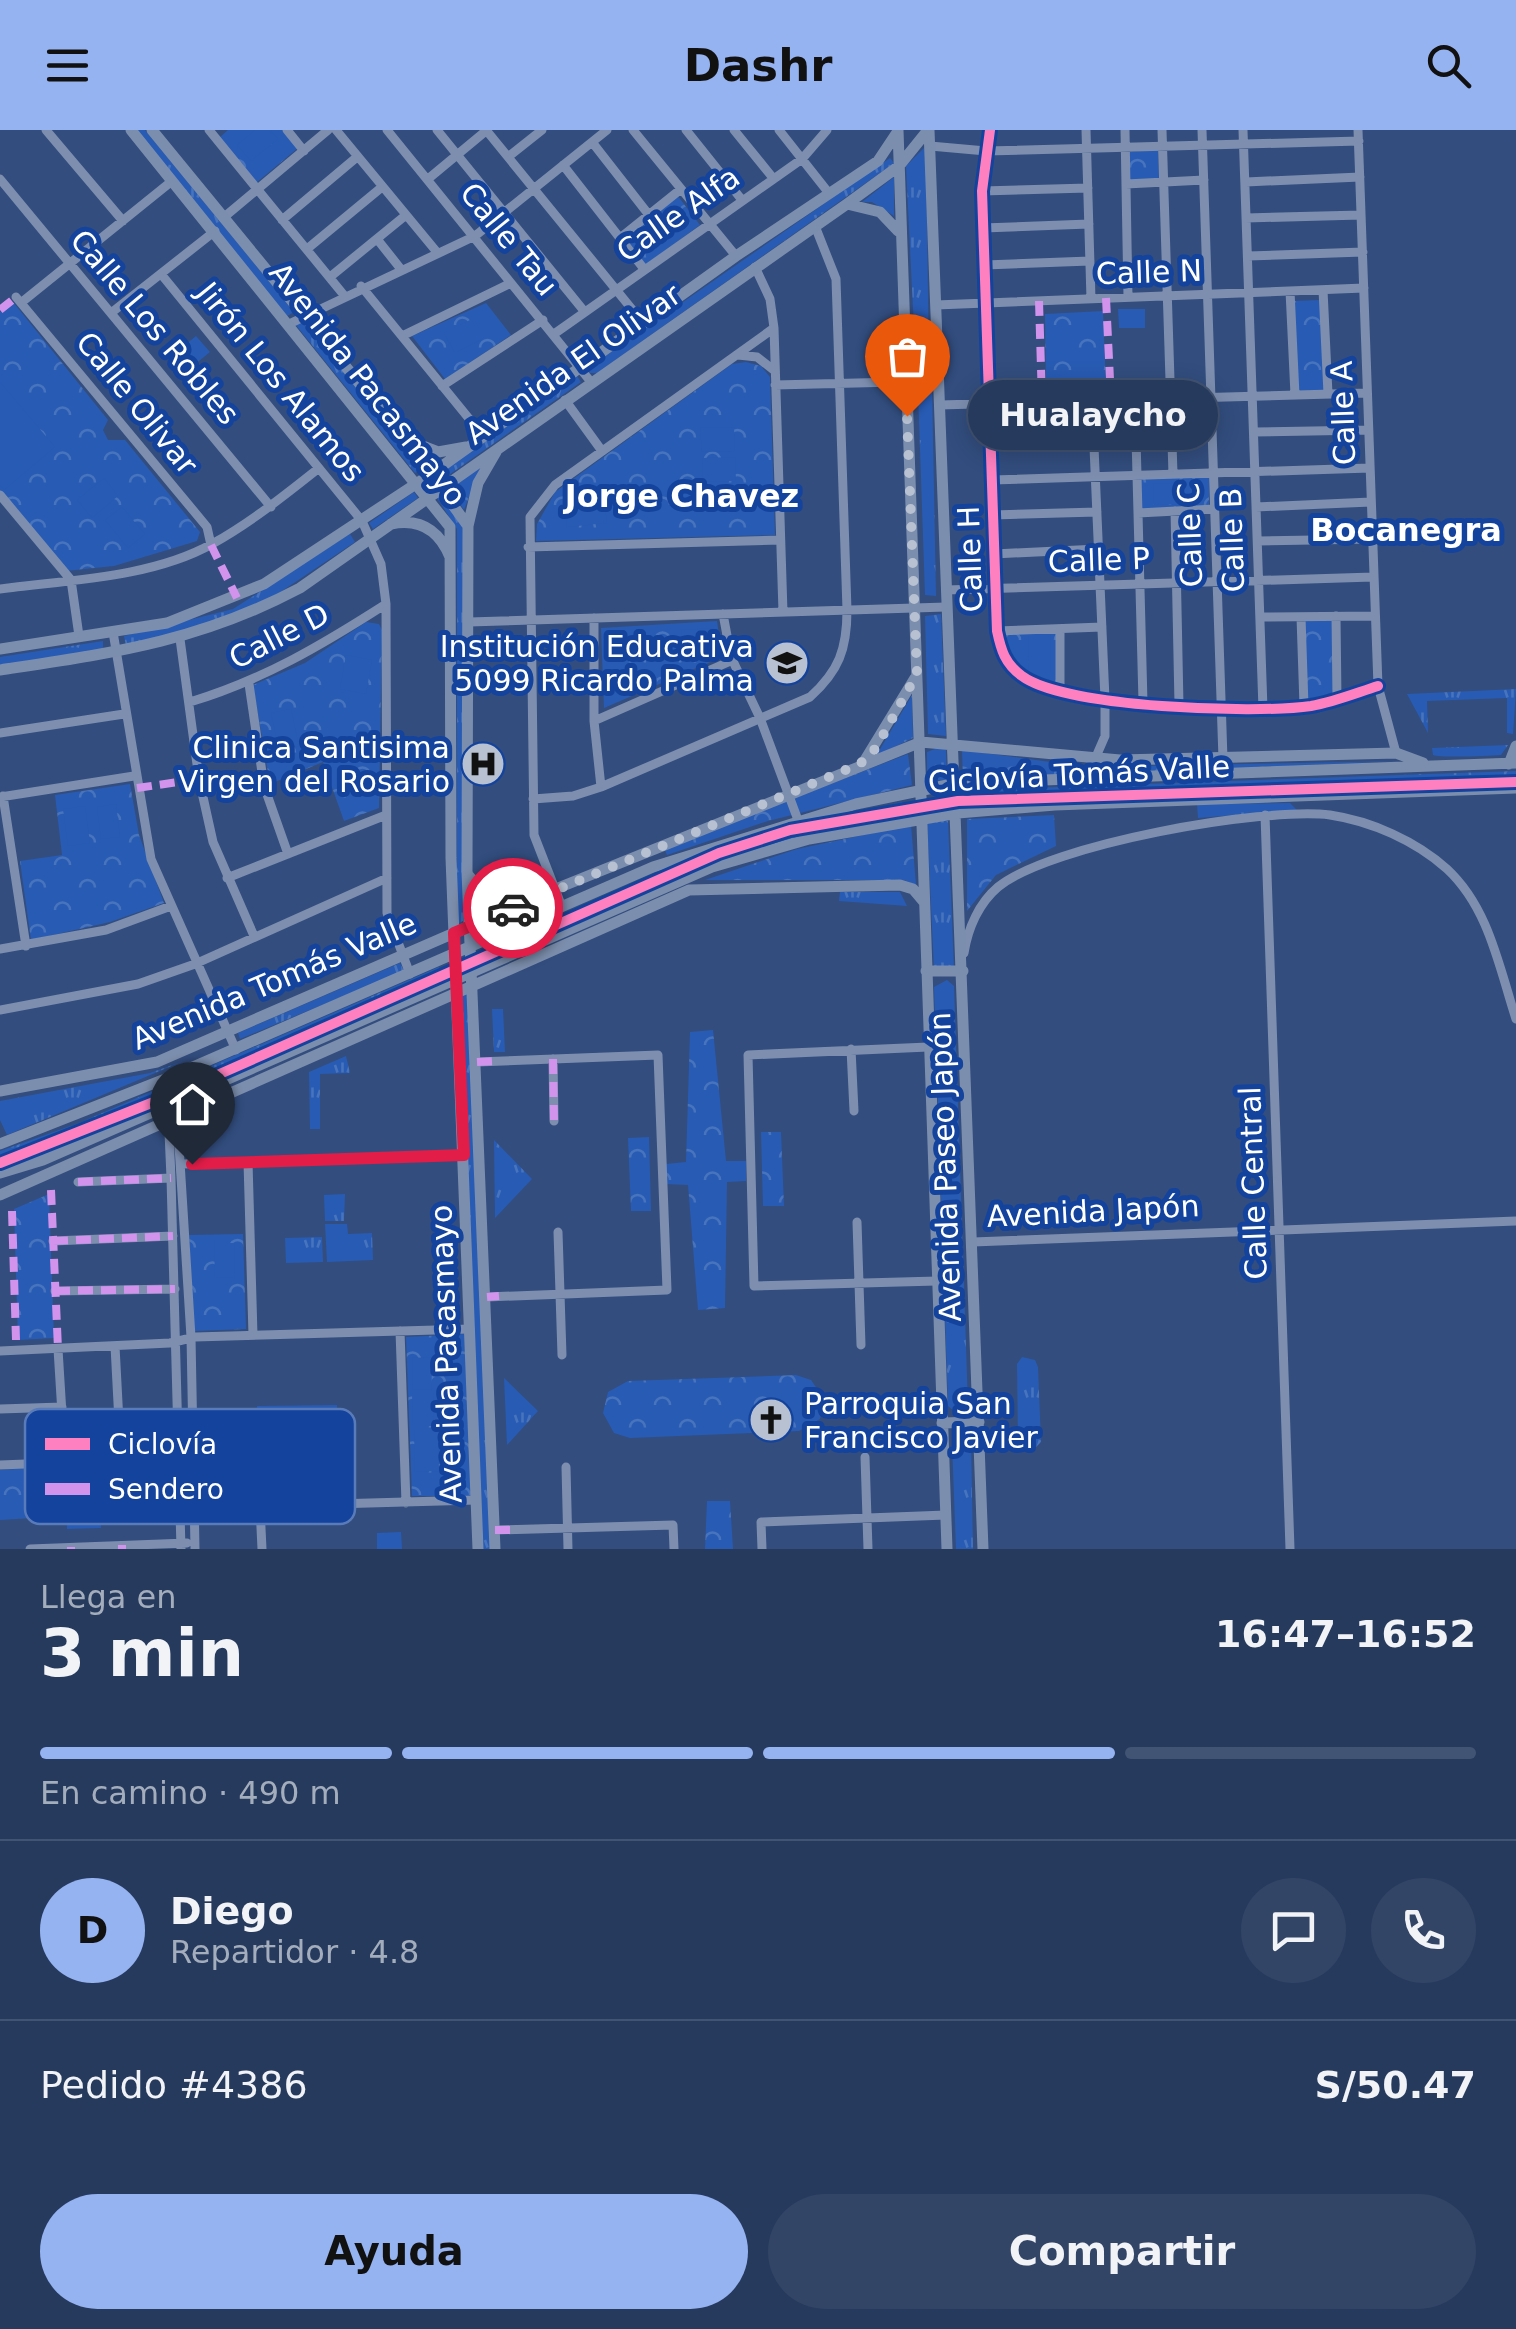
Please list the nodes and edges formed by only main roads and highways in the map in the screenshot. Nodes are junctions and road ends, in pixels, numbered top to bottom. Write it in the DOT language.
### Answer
graph roads {
  1 [pos="130,130"];
  2 [pos="152,130"];
  3 [pos="898,130"];
  4 [pos="928,136"];
  5 [pos="899,166"];
  6 [pos="848,204"];
  7 [pos="900,234"];
  8 [pos="405,439"];
  9 [pos="479,440"];
  10 [pos="500,446"];
  11 [pos="431,474"];
  12 [pos="418,483"];
  13 [pos="441,486"];
  14 [pos="428,496"];
  15 [pos="386,525"];
  16 [pos="468,526"];
  17 [pos="454,565"];
  18 [pos="0,649"];
  19 [pos="0,670"];
  20 [pos="917,674"];
  21 [pos="921,742"];
  22 [pos="953,744"];
  23 [pos="1516,746"];
  24 [pos="860,764"];
  25 [pos="1513,764"];
  26 [pos="1427,765"];
  27 [pos="957,783"];
  28 [pos="1516,788"];
  29 [pos="921,789"];
  30 [pos="1304,796"];
  31 [pos="958,813"];
  32 [pos="1305,813"];
  33 [pos="922,816"];
  34 [pos="467,872"];
  35 [pos="924,902"];
  36 [pos="512,908"];
  37 [pos="470,926"];
  38 [pos="454,933"];
  39 [pos="472,948"];
  40 [pos="455,955"];
  41 [pos="963,965"];
  42 [pos="473,971"];
  43 [pos="926,971"];
  44 [pos="457,977"];
  45 [pos="474,986"];
  46 [pos="458,994"];
  47 [pos="0,1090"];
  48 [pos="0,1144"];
  49 [pos="481,1154"];
  50 [pos="464,1155"];
  51 [pos="0,1173"];
  52 [pos="0,1195"];
  53 [pos="492,1412"];
  54 [pos="473,1413"];
  55 [pos="979,1422"];
  56 [pos="942,1423"];
  57 [pos="478,1549"];
  58 [pos="496,1549"];
  59 [pos="947,1549"];
  60 [pos="983,1549"];
  1 -- 12 [label="main road, Avenida Pacasmayo"];
  2 -- 8 [label="main road, Avenida Pacasmayo"];
  3 -- 4 [label="main road"];
  3 -- 5 [label="main road, Avenida Paseo Japón"];
  3 -- 9 [label="main road, Avenida El Olivar"];
  4 -- 5 [label="main road, Avenida El Olivar"];
  4 -- 22 [label="main road, Avenida Paseo Japón"];
  5 -- 6 [label="main road, Avenida El Olivar"];
  5 -- 7 [label="main road, Avenida Paseo Japón"];
  6 -- 7 [label="main road"];
  6 -- 10 [label="main road, Avenida El Olivar"];
  7 -- 20 [label="main road, Avenida Paseo Japón"];
  8 -- 9 [label="main road"];
  8 -- 11 [label="main road, Avenida Pacasmayo"];
  9 -- 11 [label="main road, Avenida El Olivar"];
  10 -- 13 [label="main road, Avenida El Olivar"];
  10 -- 16 [label="main road"];
  11 -- 12 [label="main road, Avenida El Olivar"];
  11 -- 13 [label="main road, Avenida Pacasmayo"];
  12 -- 14 [label="main road, Avenida Pacasmayo"];
  12 -- 18 [label="main road, Avenida El Olivar"];
  13 -- 14 [label="main road, Avenida El Olivar"];
  13 -- 16 [label="main road, Avenida Pacasmayo"];
  14 -- 15 [label="main road, Avenida El Olivar"];
  14 -- 17 [label="main road, Avenida Pacasmayo"];
  15 -- 17 [label="main road"];
  15 -- 19 [label="main road, Avenida El Olivar"];
  16 -- 34 [label="main road, Avenida Pacasmayo"];
  17 -- 38 [label="main road, Avenida Pacasmayo"];
  20 -- 21 [label="main road, Avenida Paseo Japón"];
  20 -- 24 [label="main road"];
  21 -- 22 [label="main road, Avenida Tomás Valle"];
  21 -- 24 [label="main road, Avenida Tomás Valle"];
  21 -- 29 [label="main road, Avenida Paseo Japón"];
  22 -- 26 [label="main road, Avenida Tomás Valle"];
  22 -- 27 [label="main road, Avenida Paseo Japón"];
  23 -- 25 [label="main road"];
  24 -- 36 [label="main road, Avenida Tomás Valle"];
  25 -- 26 [label="main road, Avenida Tomás Valle"];
  26 -- 27 [label="main road, Avenida Tomás Valle"];
  27 -- 29 [label="main road, Avenida Tomás Valle"];
  27 -- 31 [label="main road, Avenida Paseo Japón"];
  28 -- 30 [label="main road"];
  29 -- 33 [label="main road, Avenida Paseo Japón"];
  29 -- 39 [label="main road, Avenida Tomás Valle"];
  30 -- 31 [label="main road"];
  30 -- 32 [label="main road"];
  31 -- 33 [label="main road"];
  31 -- 41 [label="main road, Avenida Paseo Japón"];
  33 -- 35 [label="main road, Avenida Paseo Japón"];
  33 -- 42 [label="main road"];
  34 -- 36 [label="main road"];
  34 -- 37 [label="main road, Avenida Pacasmayo"];
  35 -- 43 [label="main road, Avenida Paseo Japón"];
  35 -- 45 [label="main road"];
  36 -- 37 [label="main road, Avenida Tomás Valle"];
  37 -- 38 [label="main road, Avenida Tomás Valle"];
  37 -- 39 [label="main road, Avenida Pacasmayo"];
  38 -- 40 [label="main road, Avenida Pacasmayo"];
  38 -- 47 [label="main road, Avenida Tomás Valle"];
  39 -- 40 [label="main road, Avenida Tomás Valle"];
  39 -- 42 [label="main road, Avenida Pacasmayo"];
  40 -- 44 [label="main road, Avenida Pacasmayo"];
  40 -- 48 [label="main road, Avenida Tomás Valle"];
  41 -- 43 [label="main road"];
  41 -- 55 [label="main road, Avenida Paseo Japón"];
  42 -- 44 [label="main road"];
  42 -- 45 [label="main road, Avenida Pacasmayo"];
  43 -- 56 [label="main road, Avenida Paseo Japón"];
  44 -- 46 [label="main road, Avenida Pacasmayo"];
  44 -- 51 [label="main road"];
  45 -- 46 [label="main road"];
  45 -- 49 [label="main road, Avenida Pacasmayo"];
  46 -- 50 [label="main road, Avenida Pacasmayo"];
  46 -- 52 [label="main road"];
  49 -- 50 [label="main road"];
  49 -- 53 [label="main road, Avenida Pacasmayo"];
  50 -- 54 [label="main road, Avenida Pacasmayo"];
  53 -- 54 [label="main road"];
  53 -- 58 [label="main road, Avenida Pacasmayo"];
  54 -- 57 [label="main road, Avenida Pacasmayo"];
  55 -- 56 [label="main road"];
  55 -- 60 [label="main road, Avenida Paseo Japón"];
  56 -- 59 [label="main road, Avenida Paseo Japón"];
}
